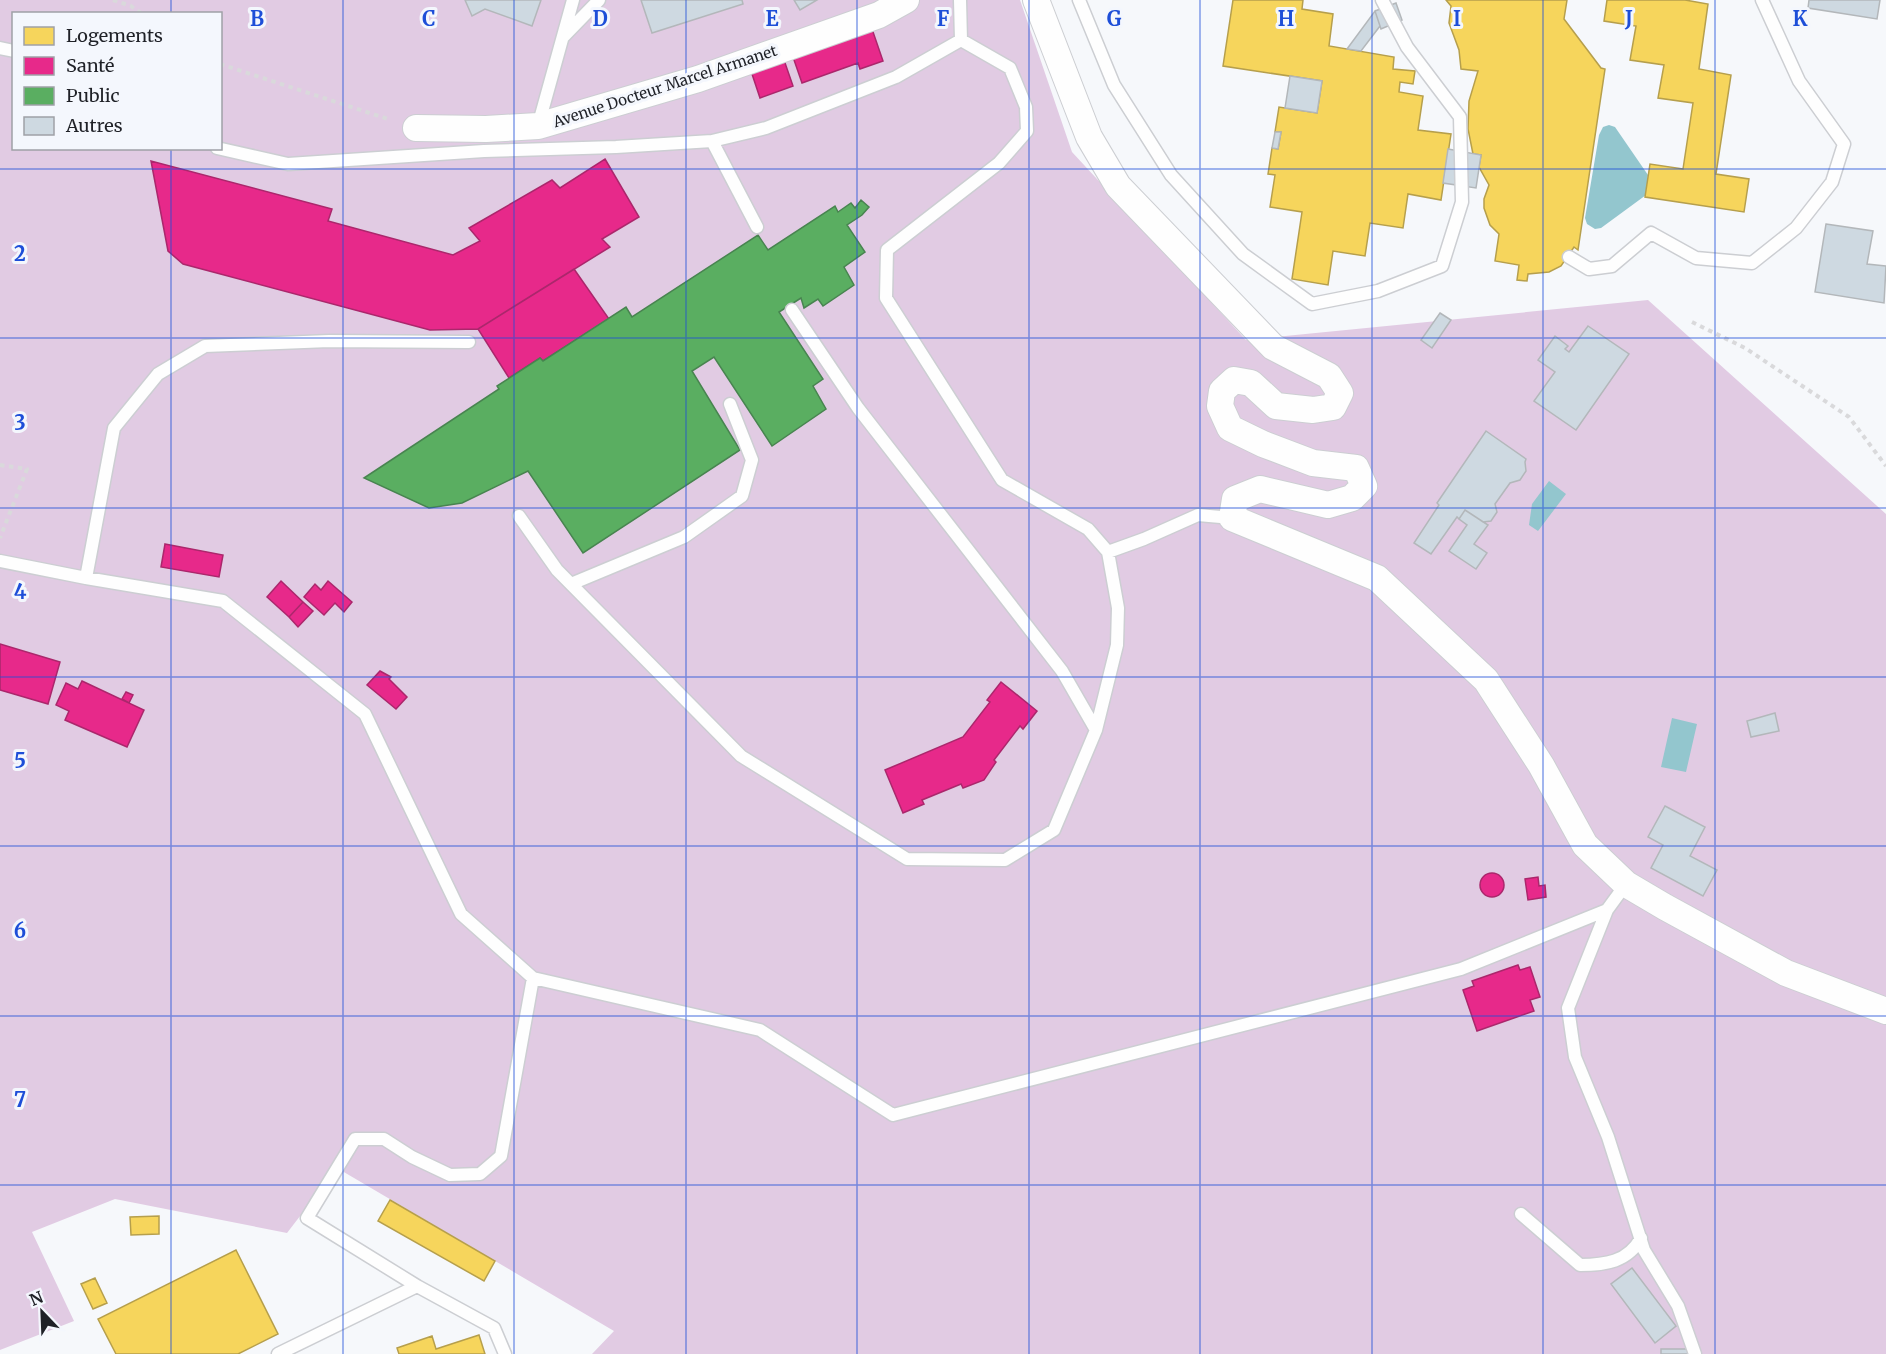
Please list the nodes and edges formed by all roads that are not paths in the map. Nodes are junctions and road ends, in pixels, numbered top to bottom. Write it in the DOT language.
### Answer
graph roads {
  1 [pos="573,0"];
  2 [pos="599,0"];
  3 [pos="906,0"];
  4 [pos="960,0"];
  5 [pos="1036,0"];
  6 [pos="1079,0"];
  7 [pos="1382,0"];
  8 [pos="1762,0"];
  9 [pos="561,39"];
  10 [pos="961,40"];
  11 [pos="538,126"];
  12 [pos="416,128"];
  13 [pos="712,141"];
  14 [pos="222,149"];
  15 [pos="757,227"];
  16 [pos="1569,256"];
  17 [pos="792,310"];
  18 [pos="469,342"];
  19 [pos="730,404"];
  20 [pos="519,516"];
  21 [pos="1232,518"];
  22 [pos="1108,552"];
  23 [pos="0,561"];
  24 [pos="86,578"];
  25 [pos="571,584"];
  26 [pos="1096,730"];
  27 [pos="1626,884"];
  28 [pos="1607,910"];
  29 [pos="532,978"];
  30 [pos="1886,1011"];
  31 [pos="1521,1214"];
  32 [pos="1641,1238"];
  33 [pos="417,1286"];
  34 [pos="278,1354"];
  35 [pos="505,1354"];
  36 [pos="1695,1354"];
  1 -- 9 [label="lane"];
  2 -- 9 [label="lane"];
  3 -- 11 [label="street, Avenue Docteur Marcel Armanet"];
  4 -- 10 [label="lane"];
  5 -- 21 [label="street"];
  6 -- 7 [label="lane"];
  8 -- 16 [label="lane"];
  9 -- 11 [label="lane"];
  10 -- 13 [label="lane"];
  10 -- 22 [label="lane"];
  11 -- 12 [label="street, Avenue Docteur Marcel Armanet"];
  13 -- 14 [label="lane"];
  13 -- 15 [label="lane"];
  17 -- 26 [label="lane"];
  18 -- 24 [label="lane"];
  19 -- 25 [label="lane"];
  20 -- 25 [label="lane"];
  21 -- 22 [label="lane"];
  21 -- 27 [label="street"];
  22 -- 26 [label="lane"];
  23 -- 24 [label="lane"];
  24 -- 29 [label="lane"];
  25 -- 26 [label="lane"];
  27 -- 28 [label="lane"];
  27 -- 30 [label="street"];
  28 -- 29 [label="lane"];
  28 -- 32 [label="lane"];
  29 -- 33 [label="lane"];
  31 -- 32 [label="lane"];
  32 -- 36 [label="lane"];
  33 -- 34 [label="lane"];
  33 -- 35 [label="lane"];
}
